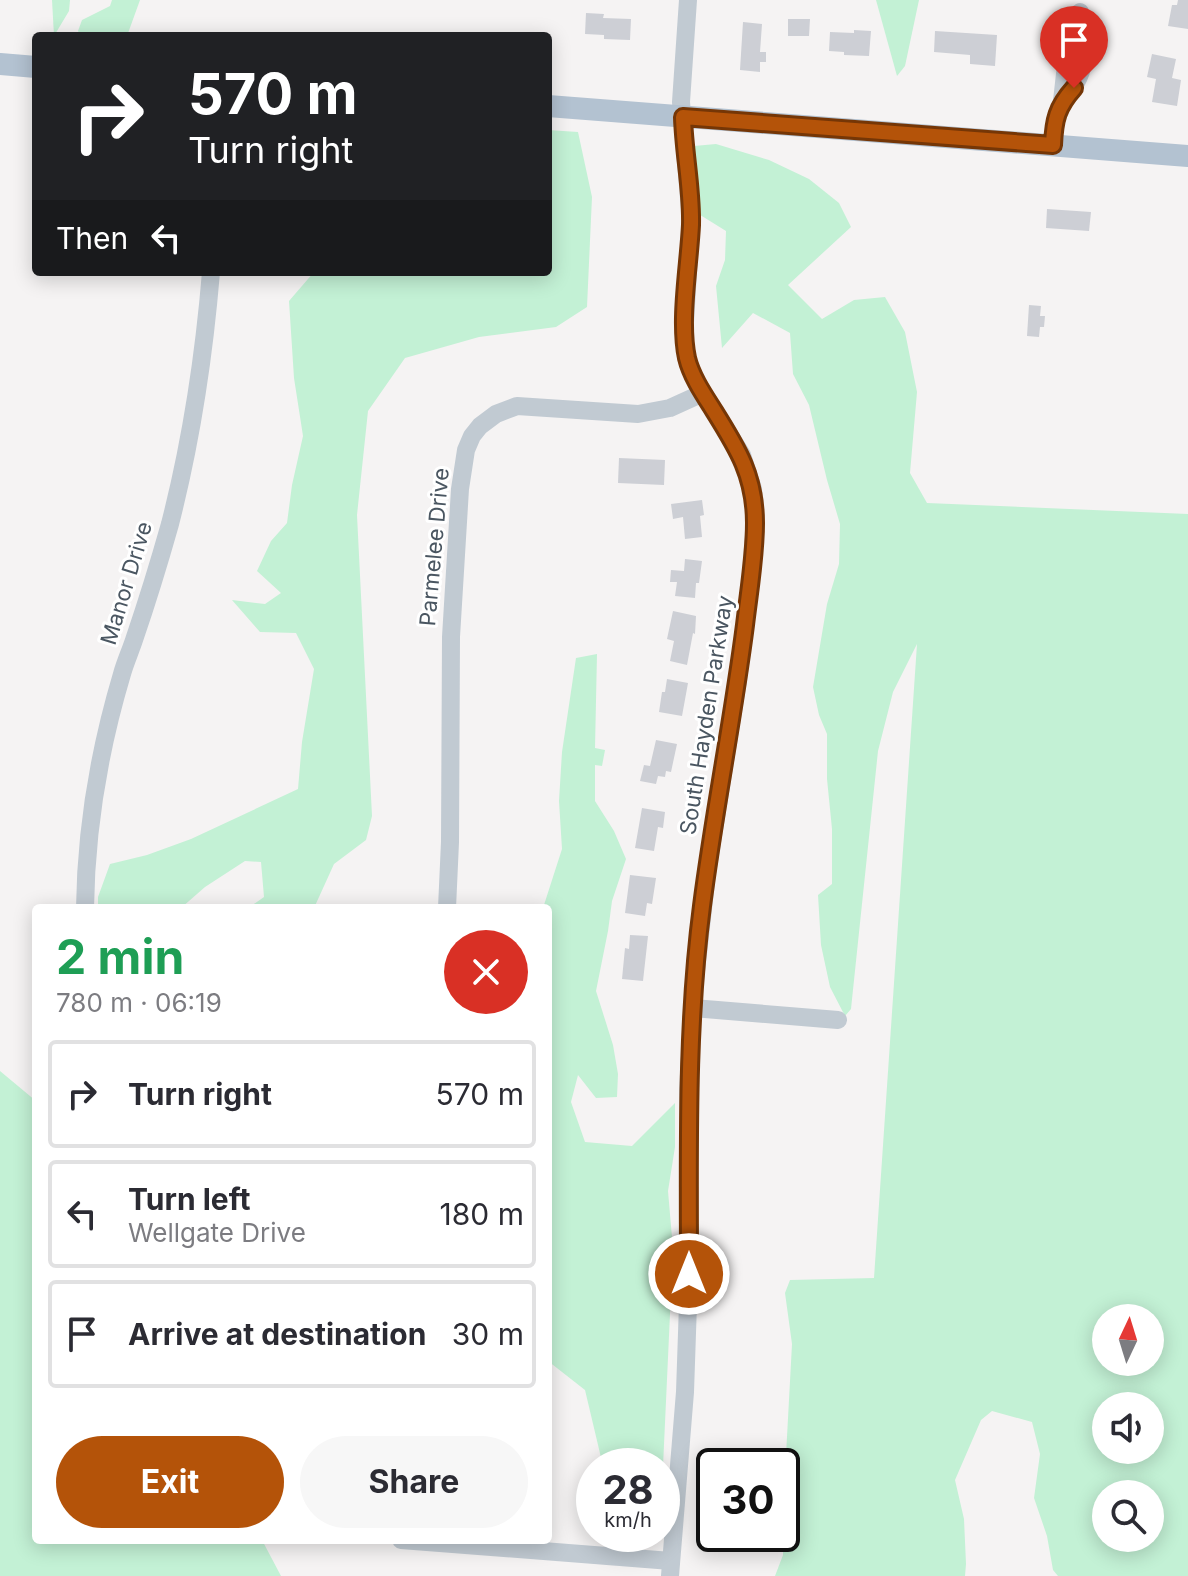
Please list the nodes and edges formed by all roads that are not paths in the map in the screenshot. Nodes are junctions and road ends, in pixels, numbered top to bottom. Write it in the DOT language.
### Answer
graph roads {
  1 [pos="688,0"];
  2 [pos="1080,6"];
  3 [pos="0,64"];
  4 [pos="32,67"];
  5 [pos="552,106"];
  6 [pos="683,117"];
  7 [pos="1053,145"];
  8 [pos="1188,156"];
  9 [pos="211,276"];
  10 [pos="703,393"];
  11 [pos="85,904"];
  12 [pos="447,904"];
  13 [pos="693,1008"];
  14 [pos="838,1020"];
  15 [pos="439,1544"];
  16 [pos="670,1568"];
  1 -- 6 [label="street, South Hayden Parkway"];
  2 -- 7 [label="street"];
  3 -- 4 [label="main road"];
  5 -- 6 [label="main road"];
  6 -- 7 [label="main road"];
  6 -- 10 [label="street, South Hayden Parkway"];
  7 -- 8 [label="main road"];
  9 -- 11 [label="street, Manor Drive"];
  10 -- 12 [label="street, Parmelee Drive"];
  10 -- 13 [label="street, South Hayden Parkway"];
  13 -- 14 [label="street"];
  13 -- 16 [label="street, South Hayden Parkway"];
  15 -- 16 [label="street"];
}
